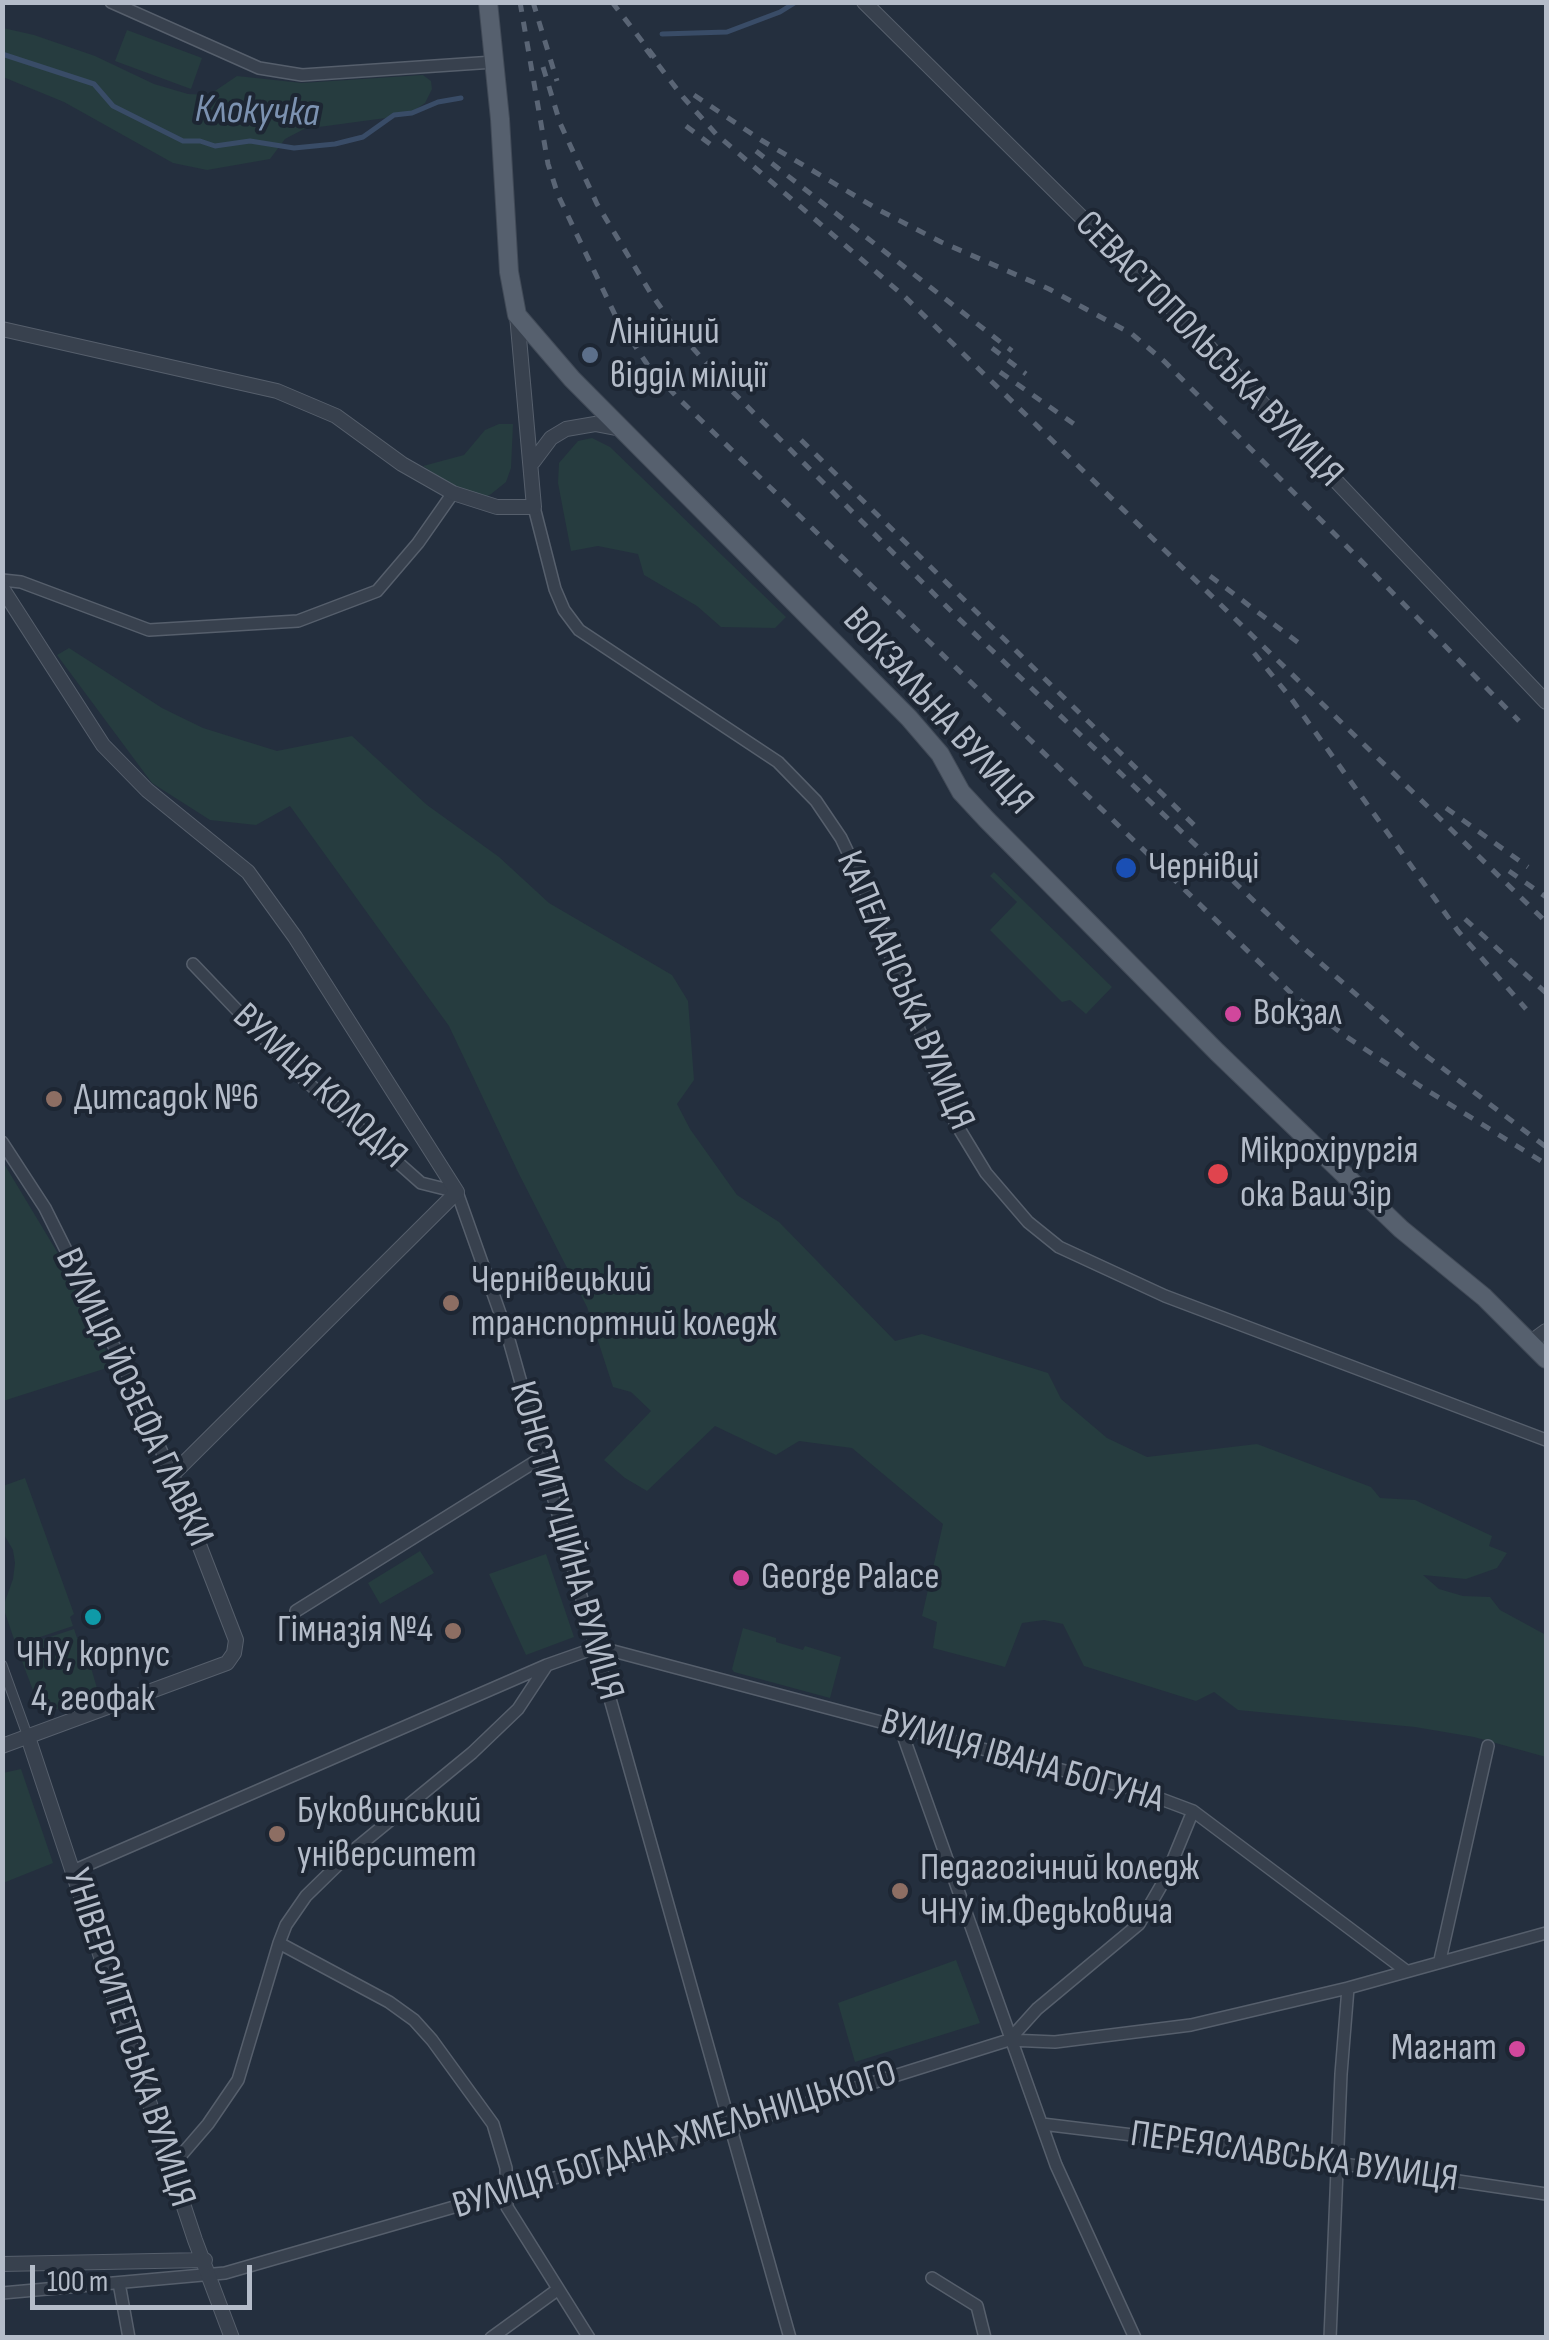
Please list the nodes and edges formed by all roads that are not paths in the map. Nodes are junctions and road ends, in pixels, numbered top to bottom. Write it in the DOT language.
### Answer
graph roads {
  1 [pos="111,2"];
  2 [pos="488,2"];
  3 [pos="864,2"];
  4 [pos="494,62"];
  5 [pos="517,315"];
  6 [pos="2,329"];
  7 [pos="585,392"];
  8 [pos="580,424"];
  9 [pos="622,429"];
  10 [pos="532,462"];
  11 [pos="453,493"];
  12 [pos="534,507"];
  13 [pos="2,580"];
  14 [pos="2,588"];
  15 [pos="1546,702"];
  16 [pos="194,964"];
  17 [pos="2,1142"];
  18 [pos="457,1192"];
  19 [pos="1539,1337"];
  20 [pos="1546,1359"];
  21 [pos="1546,1440"];
  22 [pos="541,1458"];
  23 [pos="172,1475"];
  24 [pos="296,1612"];
  25 [pos="595,1648"];
  26 [pos="2,1665"];
  27 [pos="547,1665"];
  28 [pos="900,1727"];
  29 [pos="28,1737"];
  30 [pos="2,1746"];
  31 [pos="1488,1746"];
  32 [pos="1193,1811"];
  33 [pos="73,1871"];
  34 [pos="1546,1933"];
  35 [pos="279,1943"];
  36 [pos="1440,1960"];
  37 [pos="1405,1970"];
  38 [pos="1348,1988"];
  39 [pos="1009,2040"];
  40 [pos="1042,2124"];
  41 [pos="728,2128"];
  42 [pos="1339,2162"];
  43 [pos="172,2167"];
  44 [pos="506,2190"];
  45 [pos="1546,2194"];
  46 [pos="205,2260"];
  47 [pos="2,2264"];
  48 [pos="210,2276"];
  49 [pos="932,2278"];
  50 [pos="119,2284"];
  51 [pos="558,2290"];
  52 [pos="2,2293"];
  53 [pos="130,2338"];
  54 [pos="232,2338"];
  55 [pos="491,2338"];
  56 [pos="589,2338"];
  57 [pos="790,2338"];
  58 [pos="985,2338"];
  59 [pos="1135,2338"];
  60 [pos="1330,2338"];
  1 -- 4 [label="street"];
  2 -- 4 [label="main road"];
  3 -- 15 [label="street, СЕВАСТОПОЛЬСЬКА ВУЛИЦЯ"];
  4 -- 5 [label="main road"];
  5 -- 7 [label="main road, ВОКЗАЛЬНА ВУЛИЦЯ"];
  5 -- 10 [label="street, КАПЕЛАНСЬКА ВУЛИЦЯ"];
  6 -- 11 [label="street"];
  7 -- 8 [label="street"];
  7 -- 9 [label="main road, ВОКЗАЛЬНА ВУЛИЦЯ"];
  8 -- 9 [label="street"];
  8 -- 10 [label="street"];
  9 -- 19 [label="main road, ВОКЗАЛЬНА ВУЛИЦЯ"];
  10 -- 12 [label="street, КАПЕЛАНСЬКА ВУЛИЦЯ"];
  11 -- 12 [label="street"];
  11 -- 13 [label="street"];
  12 -- 21 [label="street, КАПЕЛАНСЬКА ВУЛИЦЯ"];
  14 -- 18 [label="street, КОНСТИТУЦІЙНА ВУЛИЦЯ"];
  16 -- 18 [label="street, ВУЛИЦЯ КОЛОДІЯ"];
  17 -- 23 [label="street, ВУЛИЦЯ ЙОЗЕФА ГЛАВКИ"];
  18 -- 22 [label="street, КОНСТИТУЦІЙНА ВУЛИЦЯ"];
  18 -- 23 [label="street"];
  19 -- 20 [label="main road, ВОКЗАЛЬНА ВУЛИЦЯ"];
  22 -- 24 [label="street"];
  22 -- 25 [label="street, КОНСТИТУЦІЙНА ВУЛИЦЯ"];
  23 -- 29 [label="street, ВУЛИЦЯ ЙОЗЕФА ГЛАВКИ"];
  25 -- 27 [label="street"];
  25 -- 28 [label="street, ВУЛИЦЯ ІВАНА БОГУНА"];
  25 -- 41 [label="street, КОНСТИТУЦІЙНА ВУЛИЦЯ"];
  26 -- 29 [label="street"];
  27 -- 33 [label="street"];
  27 -- 35 [label="street"];
  28 -- 32 [label="street, ВУЛИЦЯ ІВАНА БОГУНА"];
  28 -- 39 [label="street"];
  29 -- 30 [label="street"];
  29 -- 33 [label="street, УНІВЕРСИТЕТСЬКА ВУЛИЦЯ"];
  31 -- 36 [label="street"];
  32 -- 37 [label="street, ВУЛИЦЯ ІВАНА БОГУНА"];
  32 -- 39 [label="street"];
  33 -- 43 [label="street, УНІВЕРСИТЕТСЬКА ВУЛИЦЯ"];
  34 -- 36 [label="street"];
  35 -- 43 [label="street"];
  35 -- 44 [label="street"];
  36 -- 37 [label="street"];
  37 -- 38 [label="street, ВУЛИЦЯ БОГДАНА ХМЕЛЬНИЦЬКОГО"];
  38 -- 39 [label="street, ВУЛИЦЯ БОГДАНА ХМЕЛЬНИЦЬКОГО"];
  38 -- 42 [label="street"];
  39 -- 40 [label="street"];
  39 -- 41 [label="street, ВУЛИЦЯ БОГДАНА ХМЕЛЬНИЦЬКОГО"];
  40 -- 42 [label="street, ПЕРЕЯСЛАВСЬКА ВУЛИЦЯ"];
  40 -- 59 [label="street"];
  41 -- 44 [label="street, ВУЛИЦЯ БОГДАНА ХМЕЛЬНИЦЬКОГО"];
  41 -- 57 [label="street, КОНСТИТУЦІЙНА ВУЛИЦЯ"];
  42 -- 45 [label="street, ПЕРЕЯСЛАВСЬКА ВУЛИЦЯ"];
  42 -- 60 [label="street"];
  43 -- 46 [label="street, УНІВЕРСИТЕТСЬКА ВУЛИЦЯ"];
  44 -- 48 [label="street, ВУЛИЦЯ БОГДАНА ХМЕЛЬНИЦЬКОГО"];
  44 -- 51 [label="street"];
  46 -- 47 [label="street"];
  46 -- 48 [label="street, УНІВЕРСИТЕТСЬКА ВУЛИЦЯ"];
  48 -- 50 [label="street, ВУЛИЦЯ БОГДАНА ХМЕЛЬНИЦЬКОГО"];
  48 -- 54 [label="street, УНІВЕРСИТЕТСЬКА ВУЛИЦЯ"];
  49 -- 58 [label="street"];
  50 -- 52 [label="street, ВУЛИЦЯ БОГДАНА ХМЕЛЬНИЦЬКОГО"];
  50 -- 53 [label="street"];
  51 -- 55 [label="street"];
  51 -- 56 [label="street"];
}
